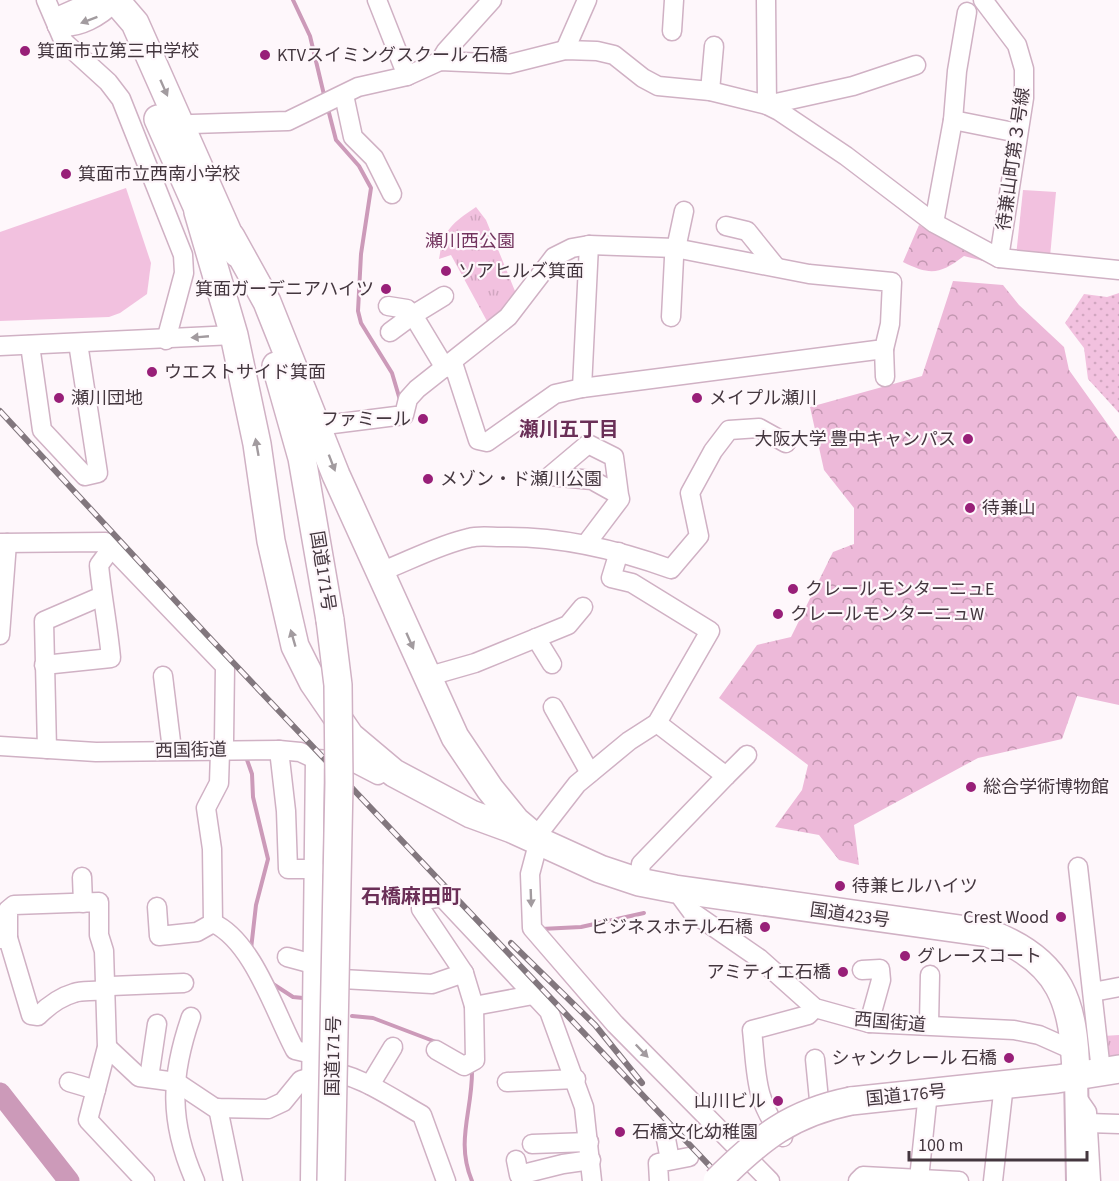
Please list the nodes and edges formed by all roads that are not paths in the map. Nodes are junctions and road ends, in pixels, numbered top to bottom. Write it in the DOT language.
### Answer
graph roads {
  1 [pos="46,0"];
  2 [pos="107,0"];
  3 [pos="377,0"];
  4 [pos="492,0"];
  5 [pos="587,0"];
  6 [pos="674,0"];
  7 [pos="766,0"];
  8 [pos="983,0"];
  9 [pos="967,12"];
  10 [pos="57,26"];
  11 [pos="672,31"];
  12 [pos="714,46"];
  13 [pos="565,51"];
  14 [pos="440,62"];
  15 [pos="916,65"];
  16 [pos="407,76"];
  17 [pos="710,91"];
  18 [pos="333,100"];
  19 [pos="767,105"];
  20 [pos="952,120"];
  21 [pos="182,128"];
  22 [pos="1018,133"];
  23 [pos="392,194"];
  24 [pos="684,211"];
  25 [pos="198,212"];
  26 [pos="934,223"];
  27 [pos="726,226"];
  28 [pos="231,237"];
  29 [pos="589,245"];
  30 [pos="675,248"];
  31 [pos="999,258"];
  32 [pos="776,267"];
  33 [pos="1119,270"];
  34 [pos="444,296"];
  35 [pos="388,306"];
  36 [pos="413,315"];
  37 [pos="671,317"];
  38 [pos="390,332"];
  39 [pos="234,335"];
  40 [pos="166,340"];
  41 [pos="78,343"];
  42 [pos="30,345"];
  43 [pos="0,346"];
  44 [pos="884,349"];
  45 [pos="449,366"];
  46 [pos="885,377"];
  47 [pos="582,388"];
  48 [pos="317,426"];
  49 [pos="786,443"];
  50 [pos="619,495"];
  51 [pos="3,543"];
  52 [pos="586,544"];
  53 [pos="113,546"];
  54 [pos="619,552"];
  55 [pos="380,572"];
  56 [pos="102,596"];
  57 [pos="583,607"];
  58 [pos="1,611"];
  59 [pos="323,621"];
  60 [pos="0,635"];
  61 [pos="536,638"];
  62 [pos="552,664"];
  63 [pos="44,665"];
  64 [pos="163,676"];
  65 [pos="426,677"];
  66 [pos="553,707"];
  67 [pos="657,723"];
  68 [pos="0,746"];
  69 [pos="47,749"];
  70 [pos="172,750"];
  71 [pos="279,750"];
  72 [pos="220,754"];
  73 [pos="747,755"];
  74 [pos="315,759"];
  75 [pos="377,766"];
  76 [pos="590,773"];
  77 [pos="726,776"];
  78 [pos="490,789"];
  79 [pos="316,808"];
  80 [pos="471,814"];
  81 [pos="539,841"];
  82 [pos="1078,867"];
  83 [pos="315,869"];
  84 [pos="82,877"];
  85 [pos="639,882"];
  86 [pos="675,890"];
  87 [pos="83,903"];
  88 [pos="157,907"];
  89 [pos="213,923"];
  90 [pos="4,938"];
  91 [pos="287,957"];
  92 [pos="862,970"];
  93 [pos="313,971"];
  94 [pos="464,974"];
  95 [pos="930,975"];
  96 [pos="343,979"];
  97 [pos="184,983"];
  98 [pos="1119,987"];
  99 [pos="105,990"];
  100 [pos="1093,992"];
  101 [pos="533,995"];
  102 [pos="474,1006"];
  103 [pos="815,1008"];
  104 [pos="191,1017"];
  105 [pos="870,1019"];
  106 [pos="929,1021"];
  107 [pos="157,1024"];
  108 [pos="107,1047"];
  109 [pos="393,1047"];
  110 [pos="436,1050"];
  111 [pos="815,1059"];
  112 [pos="312,1066"];
  113 [pos="340,1072"];
  114 [pos="1089,1073"];
  115 [pos="149,1078"];
  116 [pos="576,1079"];
  117 [pos="69,1082"];
  118 [pos="176,1082"];
  119 [pos="507,1082"];
  120 [pos="1030,1082"];
  121 [pos="370,1085"];
  122 [pos="96,1090"];
  123 [pos="1003,1093"];
  124 [pos="816,1101"];
  125 [pos="927,1102"];
  126 [pos="218,1108"];
  127 [pos="819,1120"];
  128 [pos="771,1122"];
  129 [pos="1088,1123"];
  130 [pos="1119,1124"];
  131 [pos="783,1137"];
  132 [pos="666,1139"];
  133 [pos="589,1142"];
  134 [pos="532,1144"];
  135 [pos="737,1149"];
  136 [pos="688,1157"];
  137 [pos="516,1160"];
  138 [pos="591,1160"];
  139 [pos="670,1160"];
  140 [pos="752,1161"];
  141 [pos="919,1179"];
  142 [pos="194,1180"];
  143 [pos="145,1181"];
  144 [pos="233,1181"];
  145 [pos="310,1181"];
  146 [pos="318,1181"];
  147 [pos="331,1181"];
  148 [pos="339,1181"];
  149 [pos="446,1181"];
  150 [pos="592,1181"];
  151 [pos="659,1181"];
  152 [pos="705,1181"];
  153 [pos="717,1181"];
  154 [pos="732,1181"];
  155 [pos="770,1181"];
  156 [pos="858,1181"];
  157 [pos="958,1181"];
  158 [pos="993,1181"];
  159 [pos="1068,1181"];
  160 [pos="1078,1181"];
  161 [pos="1090,1181"];
  1 -- 10 [label="street"];
  2 -- 10 [label="street"];
  2 -- 21 [label="highway, 国道171号, one-way"];
  2 -- 25 [label="highway, 国道171号"];
  3 -- 16 [label="street"];
  4 -- 14 [label="street"];
  5 -- 13 [label="street"];
  6 -- 11 [label="street"];
  7 -- 19 [label="street"];
  8 -- 22 [label="street, 待兼山町第３号線"];
  9 -- 20 [label="street"];
  10 -- 40 [label="street"];
  12 -- 17 [label="street"];
  13 -- 14 [label="street"];
  13 -- 17 [label="street"];
  14 -- 16 [label="street"];
  15 -- 19 [label="street"];
  16 -- 18 [label="street"];
  17 -- 19 [label="street"];
  18 -- 21 [label="street"];
  18 -- 23 [label="street"];
  19 -- 26 [label="street"];
  20 -- 22 [label="street"];
  20 -- 26 [label="street"];
  21 -- 28 [label="highway, 国道171号"];
  22 -- 31 [label="street, 待兼山町第３号線"];
  24 -- 30 [label="street"];
  25 -- 39 [label="highway"];
  25 -- 59 [label="highway, 国道171号"];
  26 -- 31 [label="street"];
  27 -- 32 [label="street"];
  28 -- 48 [label="highway"];
  28 -- 59 [label="highway, 国道171号"];
  29 -- 30 [label="street"];
  29 -- 45 [label="street"];
  29 -- 47 [label="street"];
  30 -- 32 [label="street"];
  30 -- 37 [label="street"];
  31 -- 33 [label="street"];
  32 -- 44 [label="street"];
  34 -- 36 [label="street"];
  35 -- 36 [label="street"];
  36 -- 38 [label="street"];
  36 -- 45 [label="street"];
  39 -- 40 [label="street, one-way"];
  75 -- 39 [label="highway, one-way"];
  40 -- 41 [label="street"];
  41 -- 42 [label="street"];
  41 -- 42 [label="street"];
  42 -- 43 [label="street"];
  44 -- 46 [label="street"];
  44 -- 47 [label="street"];
  45 -- 47 [label="street"];
  45 -- 48 [label="street"];
  48 -- 55 [label="highway, one-way"];
  49 -- 54 [label="street"];
  50 -- 52 [label="street"];
  51 -- 53 [label="street"];
  51 -- 58 [label="street"];
  52 -- 54 [label="street"];
  52 -- 55 [label="street"];
  53 -- 56 [label="street"];
  53 -- 72 [label="street"];
  54 -- 67 [label="street"];
  55 -- 65 [label="highway, one-way"];
  56 -- 63 [label="street"];
  56 -- 63 [label="street"];
  57 -- 61 [label="street"];
  58 -- 60 [label="street"];
  59 -- 146 [label="highway, 国道171号"];
  59 -- 147 [label="highway, 国道171号, bridge"];
  61 -- 62 [label="street"];
  61 -- 65 [label="street"];
  63 -- 69 [label="street"];
  64 -- 70 [label="street"];
  65 -- 78 [label="highway"];
  66 -- 76 [label="street"];
  67 -- 76 [label="street"];
  67 -- 77 [label="street"];
  68 -- 69 [label="street, 西国街道"];
  69 -- 70 [label="street, 西国街道"];
  70 -- 72 [label="street, 西国街道"];
  71 -- 72 [label="street, 西国街道"];
  71 -- 74 [label="street, 西国街道"];
  71 -- 83 [label="street"];
  72 -- 89 [label="street"];
  73 -- 77 [label="street"];
  74 -- 75 [label="street, 西国街道"];
  74 -- 79 [label="street"];
  75 -- 80 [label="highway"];
  76 -- 81 [label="street"];
  77 -- 85 [label="street"];
  78 -- 80 [label="highway"];
  78 -- 81 [label="highway"];
  79 -- 83 [label="street"];
  79 -- 96 [label="street"];
  80 -- 81 [label="highway"];
  81 -- 85 [label="highway, 国道423号"];
  81 -- 135 [label="street, one-way"];
  82 -- 100 [label="street"];
  83 -- 93 [label="street"];
  84 -- 87 [label="street"];
  85 -- 86 [label="highway, 国道423号"];
  86 -- 103 [label="street, 西国街道"];
  86 -- 114 [label="highway, 国道423号"];
  87 -- 90 [label="street"];
  87 -- 99 [label="street"];
  88 -- 89 [label="street"];
  89 -- 112 [label="street"];
  90 -- 99 [label="street"];
  91 -- 93 [label="street"];
  92 -- 105 [label="street"];
  93 -- 96 [label="street"];
  93 -- 112 [label="street"];
  94 -- 96 [label="street"];
  94 -- 101 [label="street"];
  94 -- 102 [label="street"];
  95 -- 106 [label="street"];
  96 -- 113 [label="street"];
  97 -- 99 [label="street"];
  98 -- 100 [label="street"];
  99 -- 108 [label="street"];
  100 -- 114 [label="street"];
  101 -- 102 [label="street"];
  101 -- 116 [label="street"];
  102 -- 110 [label="street"];
  103 -- 105 [label="street, 西国街道"];
  103 -- 128 [label="street"];
  104 -- 118 [label="street"];
  105 -- 106 [label="street, 西国街道"];
  106 -- 114 [label="street, 西国街道"];
  107 -- 115 [label="street"];
  108 -- 115 [label="street"];
  108 -- 122 [label="street"];
  109 -- 121 [label="street"];
  111 -- 124 [label="street"];
  112 -- 113 [label="street"];
  112 -- 126 [label="street"];
  112 -- 145 [label="street"];
  113 -- 121 [label="street"];
  113 -- 148 [label="street"];
  114 -- 120 [label="highway, 国道176号"];
  114 -- 129 [label="street"];
  114 -- 159 [label="street"];
  114 -- 160 [label="main road"];
  115 -- 118 [label="street"];
  116 -- 119 [label="street"];
  116 -- 133 [label="street"];
  117 -- 122 [label="street"];
  118 -- 126 [label="street"];
  118 -- 142 [label="street"];
  120 -- 123 [label="street"];
  120 -- 124 [label="street"];
  120 -- 153 [label="highway, 国道176号, bridge"];
  121 -- 149 [label="street"];
  122 -- 143 [label="street"];
  123 -- 125 [label="street"];
  123 -- 158 [label="street"];
  124 -- 127 [label="street"];
  124 -- 128 [label="street"];
  125 -- 127 [label="street"];
  125 -- 141 [label="street"];
  126 -- 144 [label="street"];
  127 -- 131 [label="street"];
  128 -- 131 [label="street"];
  128 -- 135 [label="street"];
  129 -- 130 [label="street"];
  129 -- 161 [label="street"];
  131 -- 140 [label="street"];
  132 -- 139 [label="street"];
  133 -- 134 [label="street"];
  133 -- 138 [label="street"];
  135 -- 140 [label="street"];
  135 -- 152 [label="street"];
  136 -- 139 [label="street"];
  137 -- 138 [label="street"];
  138 -- 150 [label="street"];
  139 -- 151 [label="street"];
  140 -- 154 [label="street"];
  140 -- 155 [label="street"];
  141 -- 156 [label="street"];
  141 -- 157 [label="street"];
}
